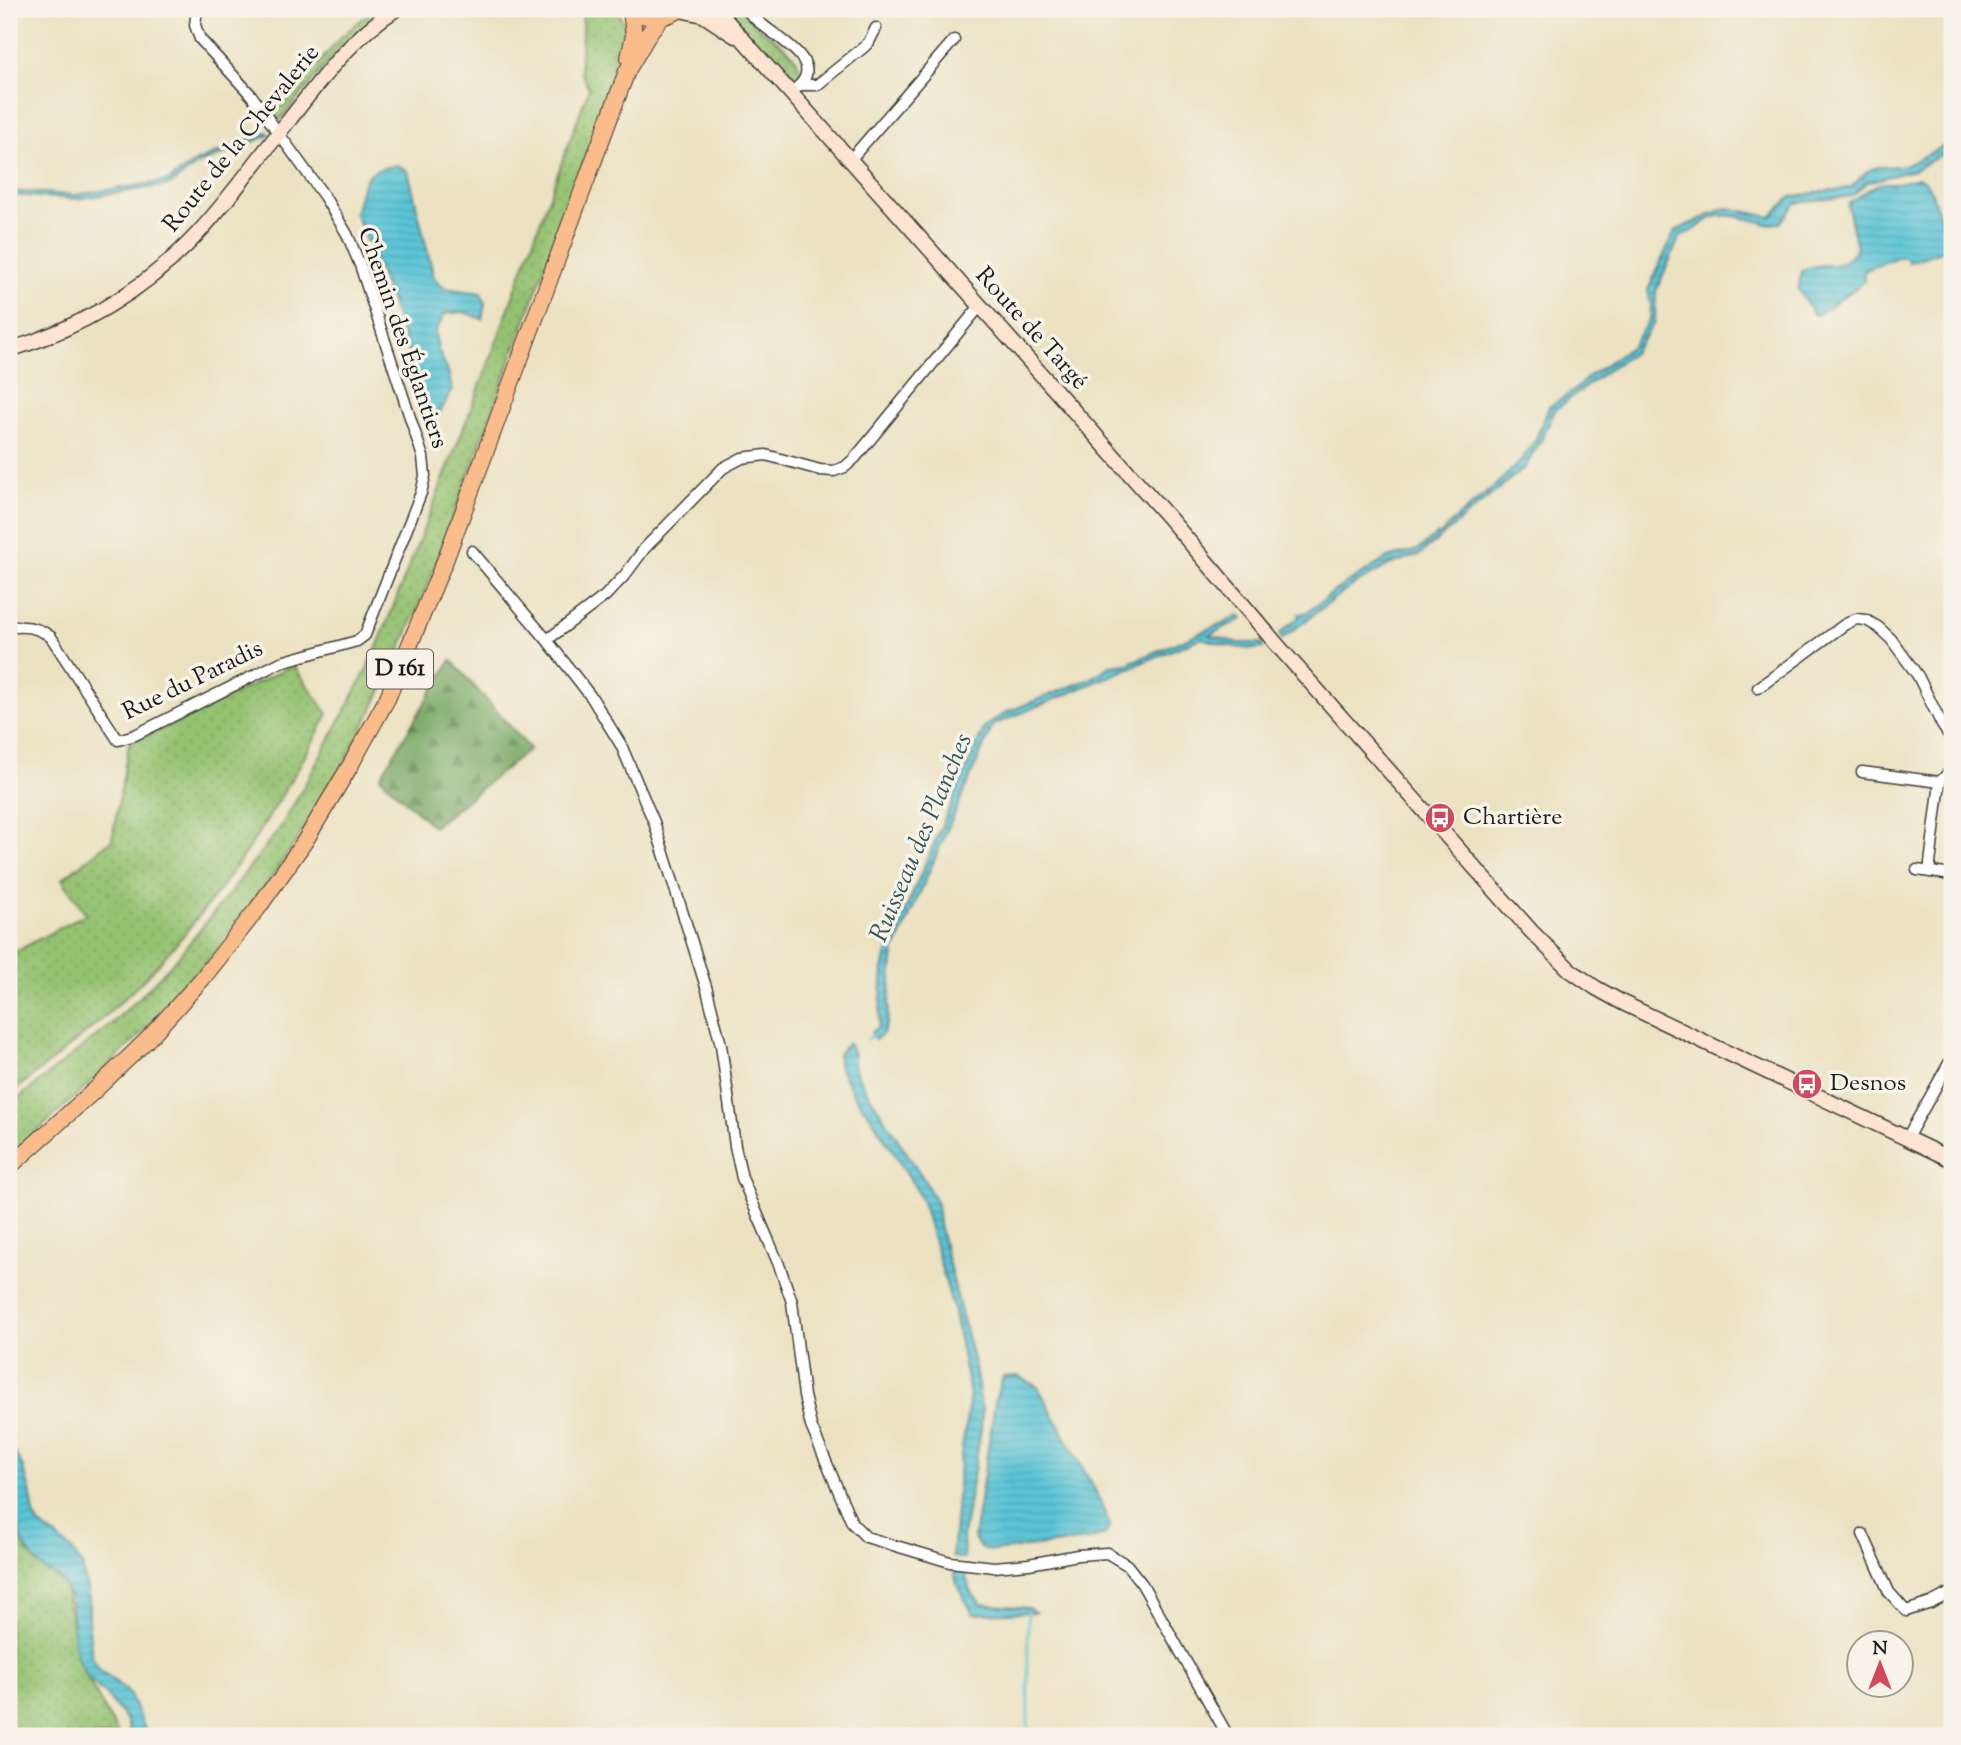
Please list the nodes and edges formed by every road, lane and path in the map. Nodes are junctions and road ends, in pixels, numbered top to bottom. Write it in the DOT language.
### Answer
graph roads {
  1 [pos="396,9"];
  2 [pos="630,9"];
  3 [pos="680,9"];
  4 [pos="716,9"];
  5 [pos="747,9"];
  6 [pos="196,11"];
  7 [pos="662,17"];
  8 [pos="876,28"];
  9 [pos="954,40"];
  10 [pos="748,44"];
  11 [pos="627,71"];
  12 [pos="796,89"];
  13 [pos="278,133"];
  14 [pos="850,160"];
  15 [pos="980,306"];
  16 [pos="9,350"];
  17 [pos="472,551"];
  18 [pos="9,628"];
  19 [pos="365,635"];
  20 [pos="547,640"];
  21 [pos="1758,688"];
  22 [pos="1952,740"];
  23 [pos="1952,769"];
  24 [pos="1862,772"];
  25 [pos="1940,782"];
  26 [pos="1952,875"];
  27 [pos="1952,1058"];
  28 [pos="1907,1138"];
  29 [pos="1952,1160"];
  30 [pos="9,1167"];
  31 [pos="1863,1534"];
  32 [pos="1952,1592"];
  33 [pos="1228,1736"];
  1 -- 13 [label="street, Route de la Chevalerie"];
  2 -- 7 [label="main road"];
  2 -- 11 [label="main road, D 161"];
  3 -- 7 [label="main road"];
  3 -- 10 [label="street, Route de Targé"];
  4 -- 10 [label="street, Route de Targé"];
  5 -- 12 [label="street"];
  6 -- 13 [label="street, Chemin des Églantiers"];
  7 -- 11 [label="main road, D 161"];
  8 -- 12 [label="street"];
  9 -- 14 [label="street"];
  10 -- 12 [label="street, Route de Targé"];
  11 -- 30 [label="main road, D 161"];
  12 -- 14 [label="street, Route de Targé"];
  13 -- 16 [label="street, Route de la Chevalerie"];
  13 -- 19 [label="street, Chemin des Églantiers"];
  14 -- 15 [label="street, Route de Targé"];
  15 -- 20 [label="street"];
  15 -- 28 [label="street, Route de Targé"];
  17 -- 20 [label="street"];
  18 -- 19 [label="street, Rue du Paradis"];
  20 -- 33 [label="street"];
  21 -- 22 [label="street"];
  23 -- 25 [label="street"];
  24 -- 25 [label="street"];
  25 -- 26 [label="street"];
  27 -- 28 [label="street"];
  28 -- 29 [label="street, Route de Targé"];
  31 -- 32 [label="street"];
}
